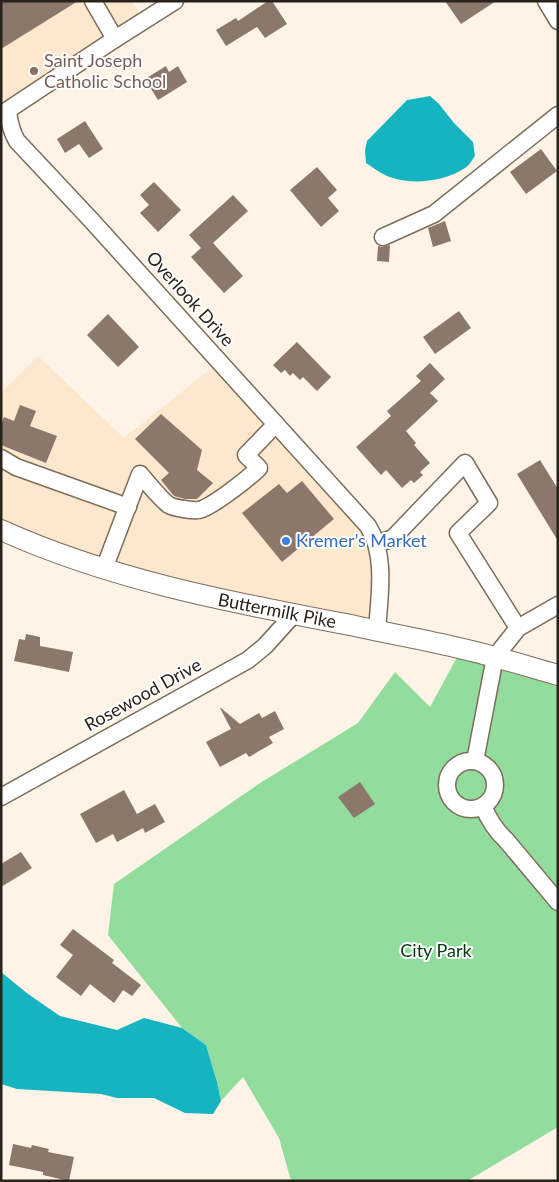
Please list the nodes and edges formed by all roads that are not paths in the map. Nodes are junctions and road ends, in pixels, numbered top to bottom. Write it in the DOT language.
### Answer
graph roads {
  1 [pos="92,1"];
  2 [pos="175,1"];
  3 [pos="546,1"];
  4 [pos="558,21"];
  5 [pos="115,39"];
  6 [pos="558,115"];
  7 [pos="383,237"];
  8 [pos="276,424"];
  9 [pos="1,458"];
  10 [pos="128,507"];
  11 [pos="1,530"];
  12 [pos="377,544"];
  13 [pos="104,569"];
  14 [pos="558,605"];
  15 [pos="294,614"];
  16 [pos="518,628"];
  17 [pos="377,631"];
  18 [pos="495,658"];
  19 [pos="558,675"];
  20 [pos="475,761"];
  21 [pos="1,797"];
  22 [pos="482,806"];
  23 [pos="555,895"];
  1 -- 5 [label="street"];
  2 -- 5 [label="street"];
  3 -- 4 [label="street"];
  5 -- 8 [label="street, Overlook Drive"];
  6 -- 7 [label="street"];
  8 -- 10 [label="street"];
  8 -- 12 [label="street, Overlook Drive"];
  9 -- 10 [label="street"];
  10 -- 13 [label="street"];
  11 -- 13 [label="main road, Buttermilk Pike"];
  12 -- 16 [label="street"];
  12 -- 17 [label="street, Overlook Drive"];
  13 -- 15 [label="main road, Buttermilk Pike"];
  14 -- 16 [label="street"];
  15 -- 17 [label="main road, Buttermilk Pike"];
  15 -- 21 [label="street, Rosewood Drive"];
  16 -- 18 [label="street"];
  17 -- 18 [label="main road, Buttermilk Pike"];
  18 -- 19 [label="main road, Buttermilk Pike"];
  18 -- 20 [label="street"];
  20 -- 22 [label="street"];
  20 -- 22 [label="street"];
  22 -- 23 [label="street"];
}
